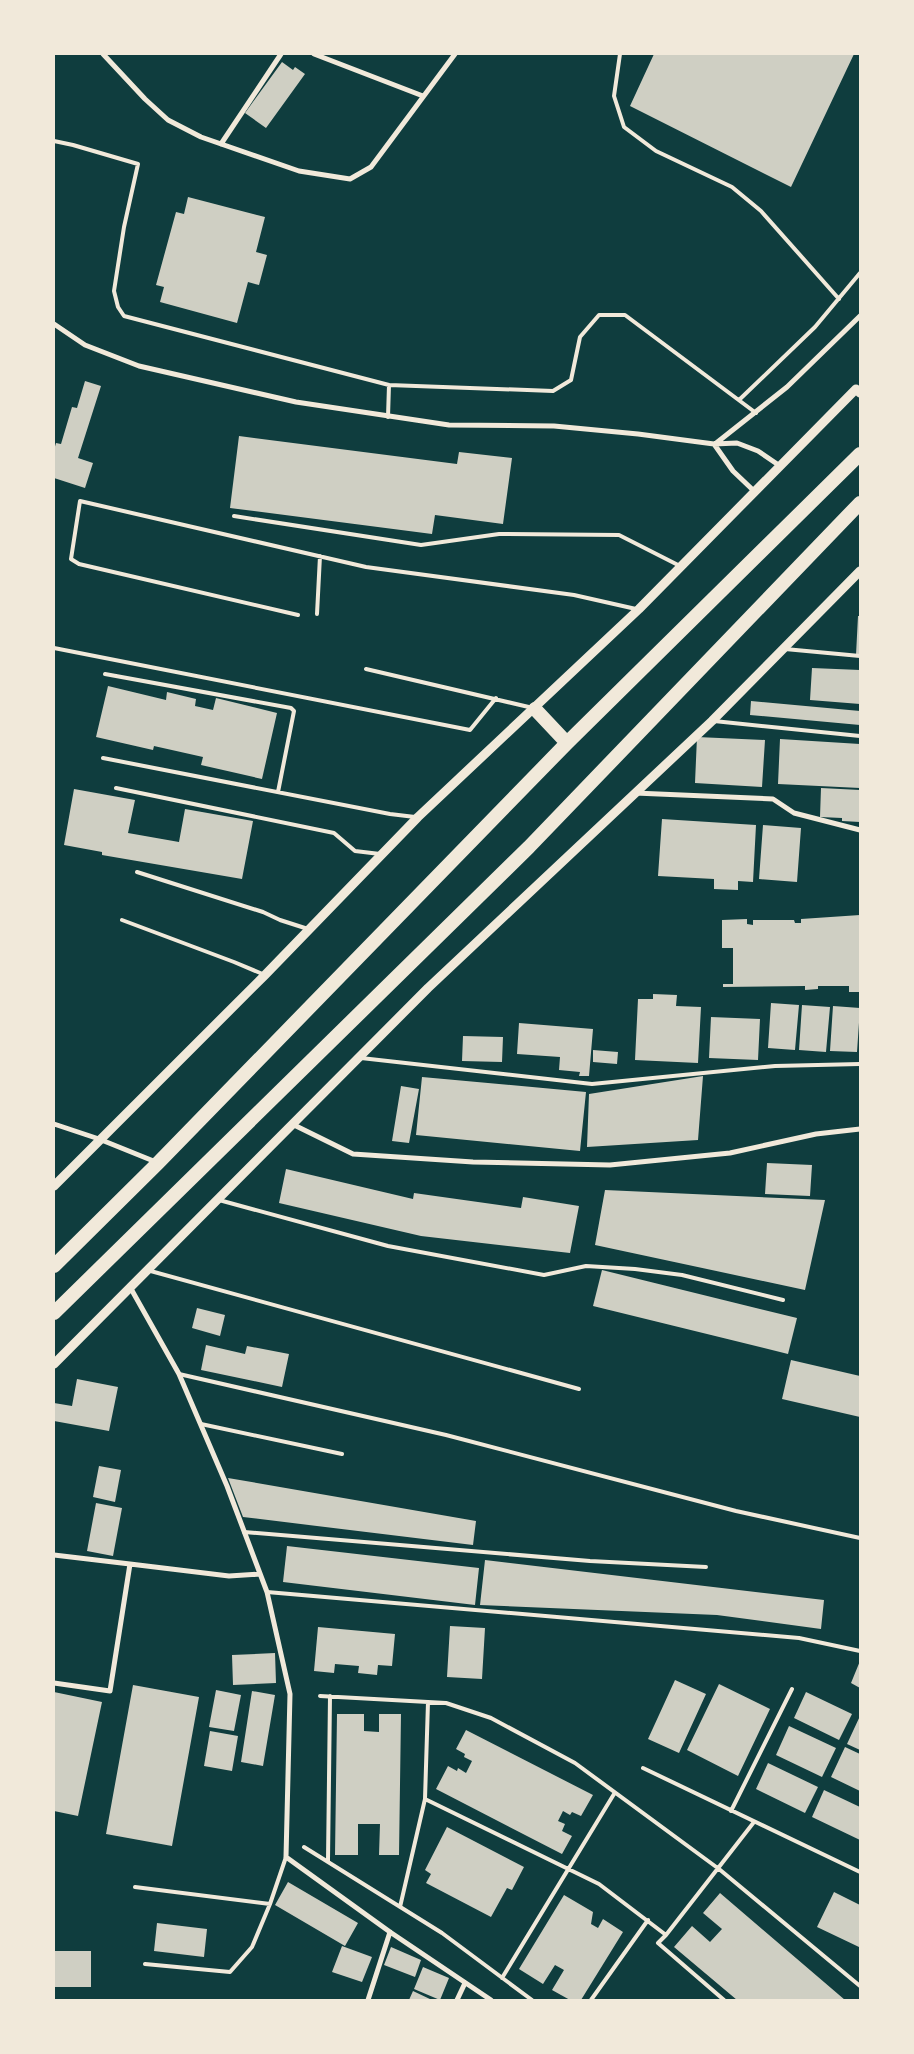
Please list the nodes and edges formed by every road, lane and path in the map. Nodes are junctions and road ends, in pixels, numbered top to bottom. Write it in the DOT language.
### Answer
graph roads {
  1 [pos="104,54"];
  2 [pos="281,54"];
  3 [pos="314,54"];
  4 [pos="455,54"];
  5 [pos="620,54"];
  6 [pos="423,96"];
  7 [pos="54,141"];
  8 [pos="221,144"];
  9 [pos="860,273"];
  10 [pos="839,299"];
  11 [pos="860,316"];
  12 [pos="54,324"];
  13 [pos="389,385"];
  14 [pos="859,389"];
  15 [pos="739,400"];
  16 [pos="756,412"];
  17 [pos="388,417"];
  18 [pos="714,444"];
  19 [pos="860,454"];
  20 [pos="780,466"];
  21 [pos="754,491"];
  22 [pos="860,503"];
  23 [pos="234,516"];
  24 [pos="320,556"];
  25 [pos="680,566"];
  26 [pos="860,571"];
  27 [pos="639,609"];
  28 [pos="317,614"];
  29 [pos="298,615"];
  30 [pos="54,648"];
  31 [pos="785,648"];
  32 [pos="860,656"];
  33 [pos="366,669"];
  34 [pos="105,674"];
  35 [pos="496,698"];
  36 [pos="535,708"];
  37 [pos="712,721"];
  38 [pos="860,736"];
  39 [pos="568,743"];
  40 [pos="103,758"];
  41 [pos="116,788"];
  42 [pos="278,792"];
  43 [pos="634,793"];
  44 [pos="418,817"];
  45 [pos="860,830"];
  46 [pos="382,855"];
  47 [pos="137,872"];
  48 [pos="122,920"];
  49 [pos="310,930"];
  50 [pos="265,975"];
  51 [pos="359,1058"];
  52 [pos="860,1064"];
  53 [pos="54,1124"];
  54 [pos="292,1124"];
  55 [pos="860,1129"];
  56 [pos="100,1139"];
  57 [pos="158,1163"];
  58 [pos="54,1186"];
  59 [pos="218,1200"];
  60 [pos="54,1266"];
  61 [pos="147,1270"];
  62 [pos="130,1287"];
  63 [pos="783,1300"];
  64 [pos="54,1313"];
  65 [pos="54,1364"];
  66 [pos="179,1374"];
  67 [pos="579,1389"];
  68 [pos="200,1424"];
  69 [pos="342,1454"];
  70 [pos="244,1532"];
  71 [pos="860,1538"];
  72 [pos="54,1556"];
  73 [pos="130,1564"];
  74 [pos="706,1567"];
  75 [pos="260,1574"];
  76 [pos="267,1592"];
  77 [pos="860,1652"];
  78 [pos="54,1683"];
  79 [pos="792,1689"];
  80 [pos="320,1696"];
  81 [pos="330,1696"];
  82 [pos="428,1702"];
  83 [pos="643,1768"];
  84 [pos="614,1794"];
  85 [pos="425,1800"];
  86 [pos="731,1811"];
  87 [pos="754,1822"];
  88 [pos="304,1846"];
  89 [pos="286,1857"];
  90 [pos="328,1861"];
  91 [pos="570,1869"];
  92 [pos="719,1869"];
  93 [pos="860,1871"];
  94 [pos="136,1887"];
  95 [pos="270,1904"];
  96 [pos="400,1907"];
  97 [pos="648,1920"];
  98 [pos="390,1932"];
  99 [pos="666,1935"];
  100 [pos="145,1964"];
  101 [pos="502,1978"];
  102 [pos="465,1983"];
  103 [pos="860,1986"];
  104 [pos="368,2000"];
  105 [pos="456,2000"];
  106 [pos="491,2000"];
  107 [pos="532,2000"];
  108 [pos="591,2000"];
  109 [pos="724,2000"];
  1 -- 8 [label="street"];
  2 -- 8 [label="street"];
  3 -- 6 [label="street"];
  4 -- 6 [label="street"];
  5 -- 10 [label="lane"];
  6 -- 8 [label="street"];
  7 -- 13 [label="lane"];
  9 -- 10 [label="lane"];
  10 -- 15 [label="lane"];
  11 -- 16 [label="street"];
  12 -- 17 [label="street"];
  13 -- 15 [label="lane"];
  13 -- 17 [label="lane"];
  14 -- 20 [label="street"];
  15 -- 16 [label="lane"];
  16 -- 18 [label="street"];
  17 -- 18 [label="street"];
  18 -- 20 [label="street"];
  18 -- 21 [label="street"];
  19 -- 39 [label="highway"];
  20 -- 21 [label="street"];
  21 -- 25 [label="street"];
  22 -- 64 [label="highway"];
  23 -- 25 [label="lane"];
  24 -- 27 [label="lane"];
  24 -- 28 [label="lane"];
  24 -- 29 [label="lane"];
  25 -- 27 [label="street"];
  26 -- 31 [label="street"];
  27 -- 36 [label="street"];
  30 -- 35 [label="lane"];
  31 -- 32 [label="lane"];
  31 -- 37 [label="street"];
  33 -- 35 [label="lane"];
  34 -- 42 [label="lane"];
  35 -- 36 [label="lane"];
  36 -- 39 [label="highway"];
  36 -- 44 [label="street"];
  37 -- 38 [label="lane"];
  37 -- 43 [label="street"];
  39 -- 57 [label="highway"];
  40 -- 42 [label="lane"];
  41 -- 46 [label="lane"];
  42 -- 44 [label="lane"];
  43 -- 45 [label="street"];
  43 -- 51 [label="street"];
  44 -- 46 [label="street"];
  46 -- 49 [label="street"];
  47 -- 49 [label="lane"];
  48 -- 50 [label="lane"];
  49 -- 50 [label="street"];
  50 -- 56 [label="street"];
  51 -- 52 [label="lane"];
  51 -- 54 [label="street"];
  53 -- 56 [label="street"];
  54 -- 55 [label="street"];
  54 -- 59 [label="street"];
  56 -- 57 [label="street"];
  56 -- 58 [label="street"];
  57 -- 60 [label="highway"];
  59 -- 61 [label="street"];
  59 -- 63 [label="lane"];
  61 -- 62 [label="street"];
  61 -- 67 [label="lane"];
  62 -- 65 [label="street"];
  62 -- 66 [label="street"];
  66 -- 68 [label="street"];
  66 -- 71 [label="lane"];
  68 -- 69 [label="lane"];
  68 -- 70 [label="street"];
  70 -- 74 [label="lane"];
  70 -- 75 [label="street"];
  72 -- 73 [label="street"];
  73 -- 75 [label="street"];
  73 -- 78 [label="street"];
  75 -- 76 [label="street"];
  76 -- 77 [label="lane"];
  76 -- 89 [label="street"];
  79 -- 86 [label="lane"];
  80 -- 81 [label="lane"];
  81 -- 82 [label="lane"];
  81 -- 90 [label="lane"];
  82 -- 84 [label="lane"];
  82 -- 85 [label="lane"];
  83 -- 86 [label="lane"];
  84 -- 91 [label="lane"];
  84 -- 92 [label="lane"];
  85 -- 91 [label="lane"];
  85 -- 96 [label="lane"];
  86 -- 87 [label="lane"];
  87 -- 92 [label="lane"];
  87 -- 93 [label="lane"];
  88 -- 90 [label="lane"];
  89 -- 95 [label="lane"];
  89 -- 98 [label="street"];
  90 -- 96 [label="lane"];
  91 -- 97 [label="lane"];
  91 -- 101 [label="lane"];
  92 -- 99 [label="lane"];
  92 -- 103 [label="lane"];
  94 -- 95 [label="lane"];
  95 -- 100 [label="lane"];
  96 -- 101 [label="lane"];
  97 -- 99 [label="lane"];
  97 -- 108 [label="lane"];
  98 -- 102 [label="street"];
  98 -- 104 [label="street"];
  99 -- 109 [label="lane"];
  101 -- 107 [label="lane"];
  102 -- 105 [label="street"];
  102 -- 106 [label="street"];
}
